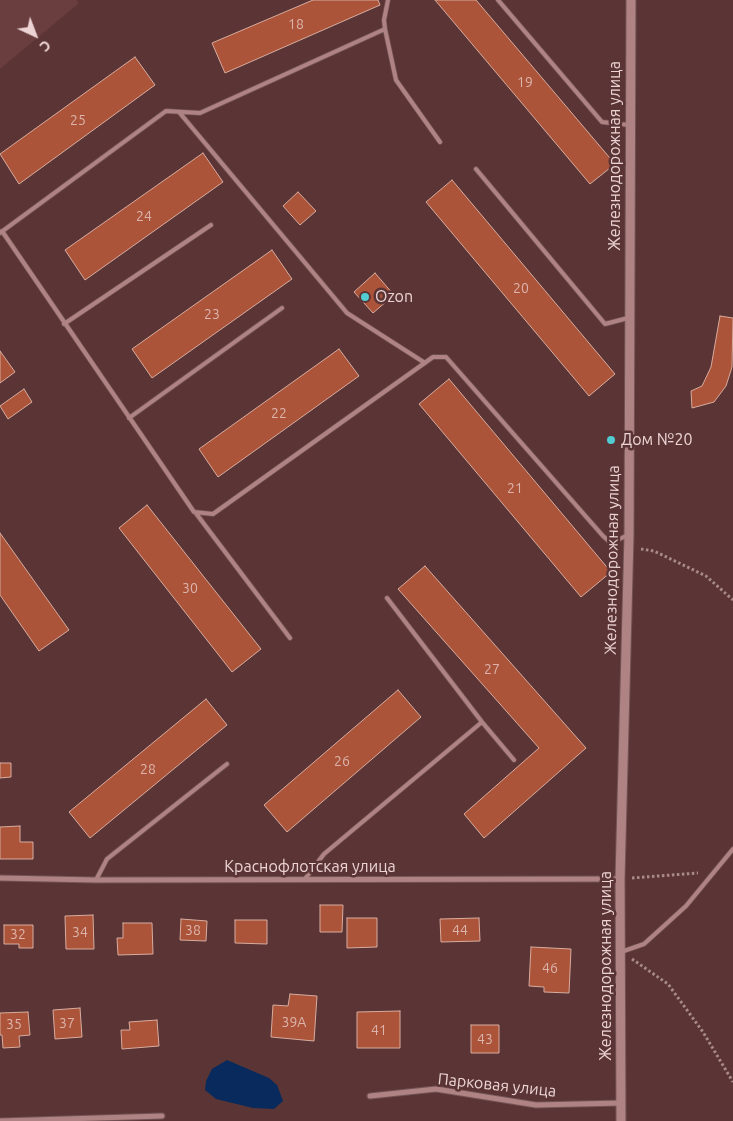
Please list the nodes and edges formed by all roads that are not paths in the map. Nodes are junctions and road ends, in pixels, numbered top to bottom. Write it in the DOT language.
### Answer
graph roads {
  1 [pos="388,0"];
  2 [pos="498,0"];
  3 [pos="631,0"];
  4 [pos="384,29"];
  5 [pos="179,112"];
  6 [pos="629,125"];
  7 [pos="440,142"];
  8 [pos="476,169"];
  9 [pos="212,225"];
  10 [pos="1,232"];
  11 [pos="282,308"];
  12 [pos="630,318"];
  13 [pos="64,324"];
  14 [pos="425,363"];
  15 [pos="129,418"];
  16 [pos="194,512"];
  17 [pos="629,535"];
  18 [pos="387,598"];
  19 [pos="290,638"];
  20 [pos="482,722"];
  21 [pos="514,760"];
  22 [pos="227,764"];
  23 [pos="733,849"];
  24 [pos="0,878"];
  25 [pos="305,879"];
  26 [pos="620,879"];
  27 [pos="96,880"];
  28 [pos="621,952"];
  29 [pos="370,1096"];
  30 [pos="621,1104"];
  31 [pos="162,1116"];
  32 [pos="0,1121"];
  33 [pos="622,1121"];
  1 -- 4 [label="lane"];
  2 -- 6 [label="lane"];
  3 -- 6 [label="street, Железнодорожная улица"];
  4 -- 5 [label="lane"];
  4 -- 7 [label="lane"];
  5 -- 10 [label="lane"];
  5 -- 14 [label="lane"];
  6 -- 12 [label="street, Железнодорожная улица"];
  8 -- 12 [label="lane"];
  9 -- 13 [label="lane"];
  10 -- 13 [label="lane"];
  11 -- 15 [label="lane"];
  12 -- 17 [label="street, Железнодорожная улица"];
  13 -- 15 [label="lane"];
  14 -- 16 [label="lane"];
  14 -- 17 [label="lane"];
  15 -- 16 [label="lane"];
  16 -- 19 [label="lane"];
  17 -- 26 [label="street, Железнодорожная улица"];
  18 -- 20 [label="lane"];
  20 -- 21 [label="lane"];
  20 -- 25 [label="lane"];
  22 -- 27 [label="lane"];
  23 -- 28 [label="lane"];
  24 -- 27 [label="street, Краснофлотская улица"];
  25 -- 26 [label="street, Краснофлотская улица"];
  25 -- 27 [label="street, Краснофлотская улица"];
  26 -- 28 [label="street, Железнодорожная улица"];
  28 -- 30 [label="street, Железнодорожная улица"];
  29 -- 30 [label="street, Парковая улица"];
  30 -- 33 [label="street, Железнодорожная улица"];
  31 -- 32 [label="street"];
}
